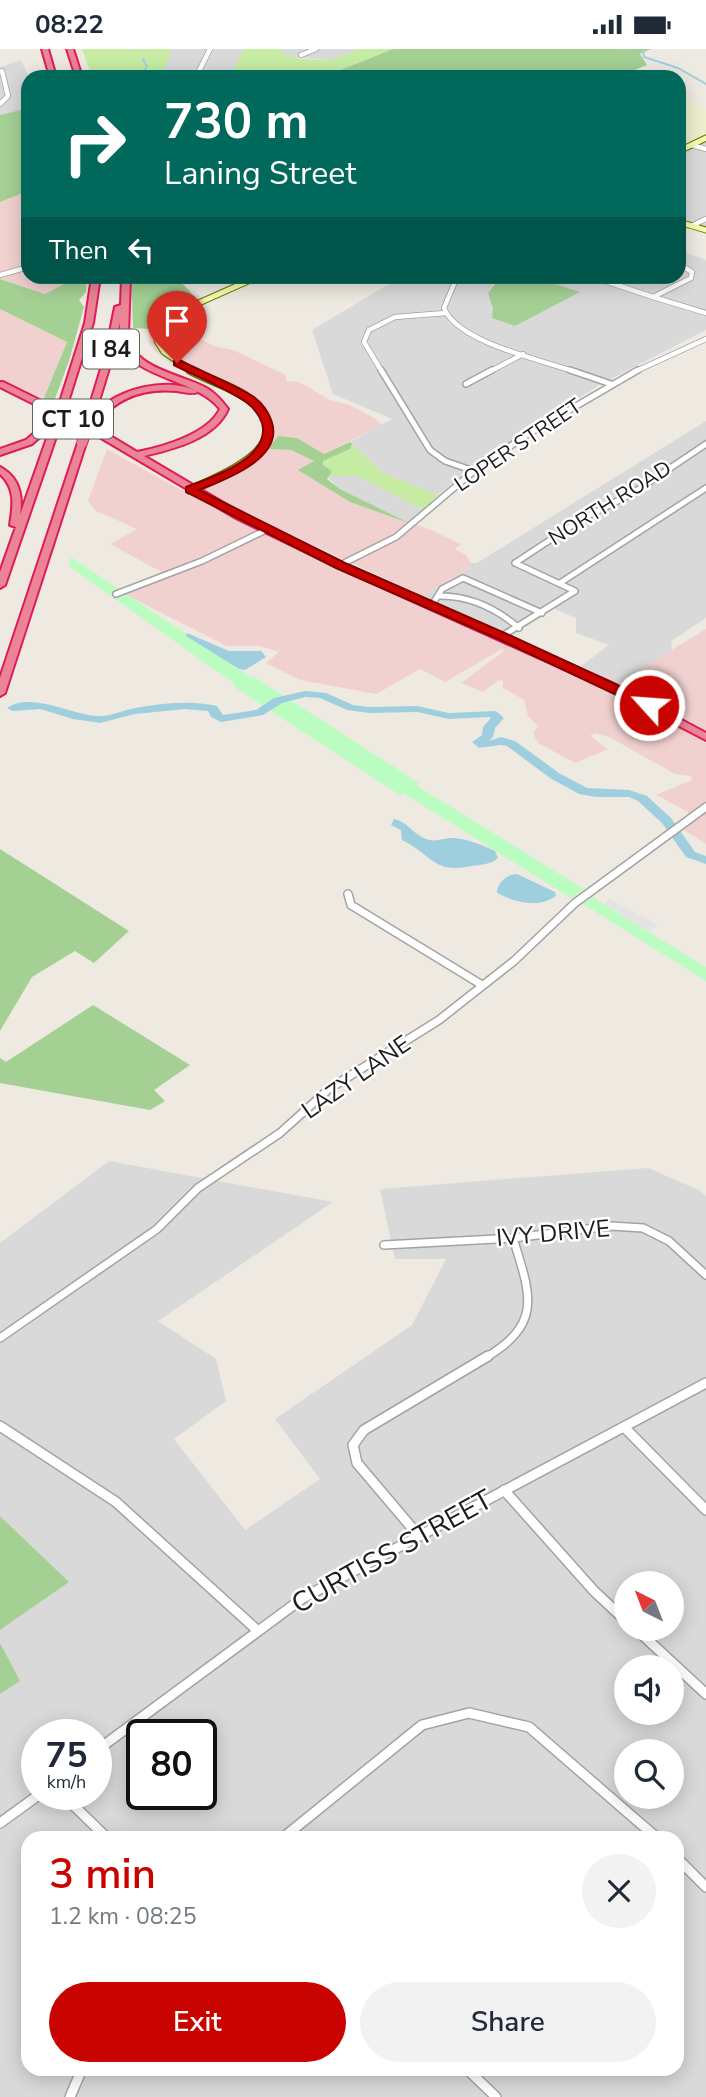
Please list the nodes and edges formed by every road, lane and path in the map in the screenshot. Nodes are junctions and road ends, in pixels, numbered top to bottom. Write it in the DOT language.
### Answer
graph roads {
  1 [pos="46,49"];
  2 [pos="70,49"];
  3 [pos="211,49"];
  4 [pos="316,49"];
  5 [pos="301,55"];
  6 [pos="51,70"];
  7 [pos="77,70"];
  8 [pos="200,70"];
  9 [pos="2,71"];
  10 [pos="2,85"];
  11 [pos="0,104"];
  12 [pos="706,138"];
  13 [pos="692,145"];
  14 [pos="686,148"];
  15 [pos="706,149"];
  16 [pos="706,219"];
  17 [pos="686,224"];
  18 [pos="691,226"];
  19 [pos="706,230"];
  20 [pos="686,268"];
  21 [pos="21,269"];
  22 [pos="0,275"];
  23 [pos="686,280"];
  24 [pos="95,284"];
  25 [pos="123,284"];
  26 [pos="124,284"];
  27 [pos="241,284"];
  28 [pos="453,284"];
  29 [pos="614,284"];
  30 [pos="679,284"];
  31 [pos="653,297"];
  32 [pos="446,313"];
  33 [pos="706,313"];
  34 [pos="706,339"];
  35 [pos="523,354"];
  36 [pos="466,384"];
  37 [pos="611,384"];
  38 [pos="2,387"];
  39 [pos="63,405"];
  40 [pos="92,420"];
  41 [pos="52,426"];
  42 [pos="706,444"];
  43 [pos="0,452"];
  44 [pos="133,456"];
  45 [pos="0,470"];
  46 [pos="474,471"];
  47 [pos="706,488"];
  48 [pos="190,490"];
  49 [pos="20,514"];
  50 [pos="266,530"];
  51 [pos="44,556"];
  52 [pos="340,565"];
  53 [pos="560,583"];
  54 [pos="0,585"];
  55 [pos="116,594"];
  56 [pos="440,596"];
  57 [pos="432,605"];
  58 [pos="542,613"];
  59 [pos="519,628"];
  60 [pos="502,636"];
  61 [pos="0,693"];
  62 [pos="706,737"];
  63 [pos="706,807"];
  64 [pos="348,894"];
  65 [pos="482,985"];
  66 [pos="513,1238"];
  67 [pos="384,1245"];
  68 [pos="706,1275"];
  69 [pos="0,1338"];
  70 [pos="706,1383"];
  71 [pos="0,1426"];
  72 [pos="624,1427"];
  73 [pos="504,1490"];
  74 [pos="706,1510"];
  75 [pos="418,1535"];
  76 [pos="614,1610"];
  77 [pos="258,1631"];
  78 [pos="649,1641"];
  79 [pos="706,1693"];
  80 [pos="112,1739"];
  81 [pos="21,1808"];
  82 [pos="78,1810"];
  83 [pos="0,1823"];
  84 [pos="100,1831"];
  85 [pos="291,1831"];
  86 [pos="649,1831"];
  87 [pos="684,1865"];
  88 [pos="706,1887"];
  89 [pos="79,2076"];
  90 [pos="474,2076"];
  91 [pos="70,2097"];
  92 [pos="496,2097"];
  1 -- 6 [label="highway"];
  2 -- 7 [label="highway"];
  3 -- 8 [label="street"];
  4 -- 5 [label="street"];
  9 -- 10 [label="street"];
  10 -- 11 [label="street"];
  12 -- 13 [label="street"];
  13 -- 14 [label="street"];
  13 -- 15 [label="street"];
  16 -- 18 [label="street"];
  17 -- 18 [label="street"];
  18 -- 19 [label="street"];
  20 -- 23 [label="street"];
  21 -- 22 [label="street"];
  24 -- 39 [label="highway, I 84"];
  25 -- 40 [label="highway, I 84"];
  26 -- 44 [label="highway"];
  27 -- 48 [label="street"];
  28 -- 32 [label="street"];
  29 -- 31 [label="street"];
  30 -- 31 [label="street"];
  31 -- 33 [label="street"];
  32 -- 35 [label="street"];
  32 -- 46 [label="street"];
  34 -- 37 [label="street, LOPER STREET"];
  35 -- 36 [label="street"];
  35 -- 37 [label="street"];
  37 -- 46 [label="street, LOPER STREET"];
  38 -- 44 [label="highway, CT 10"];
  39 -- 41 [label="highway, I 84, bridge"];
  40 -- 44 [label="highway"];
  40 -- 51 [label="highway, bridge"];
  41 -- 43 [label="highway"];
  41 -- 49 [label="highway, I 84"];
  42 -- 53 [label="street, NORTH ROAD"];
  44 -- 48 [label="highway, CT 10"];
  45 -- 49 [label="highway"];
  46 -- 52 [label="street, LOPER STREET"];
  47 -- 53 [label="street"];
  48 -- 50 [label="highway, CT 10"];
  49 -- 54 [label="highway, I 84"];
  50 -- 52 [label="highway, CT 10"];
  50 -- 55 [label="street"];
  51 -- 61 [label="highway"];
  52 -- 57 [label="highway, CT 10"];
  53 -- 58 [label="street"];
  56 -- 57 [label="street"];
  56 -- 58 [label="street"];
  56 -- 59 [label="street"];
  57 -- 60 [label="highway, CT 10"];
  58 -- 59 [label="street"];
  59 -- 60 [label="street"];
  60 -- 62 [label="highway, CT 10"];
  63 -- 65 [label="street, LAZY LANE"];
  64 -- 65 [label="street"];
  65 -- 69 [label="street, LAZY LANE"];
  66 -- 67 [label="street, IVY DRIVE"];
  66 -- 68 [label="street, IVY DRIVE"];
  66 -- 75 [label="street"];
  70 -- 72 [label="street, CURTISS STREET"];
  71 -- 77 [label="street"];
  72 -- 73 [label="street, CURTISS STREET"];
  72 -- 74 [label="street"];
  73 -- 75 [label="street, CURTISS STREET"];
  73 -- 76 [label="street"];
  75 -- 77 [label="street, CURTISS STREET"];
  77 -- 80 [label="street, CURTISS STREET"];
  78 -- 79 [label="street"];
  81 -- 83 [label="street"];
  82 -- 84 [label="street"];
  85 -- 86 [label="street"];
  87 -- 88 [label="street"];
  89 -- 91 [label="street"];
  90 -- 92 [label="street"];
}
